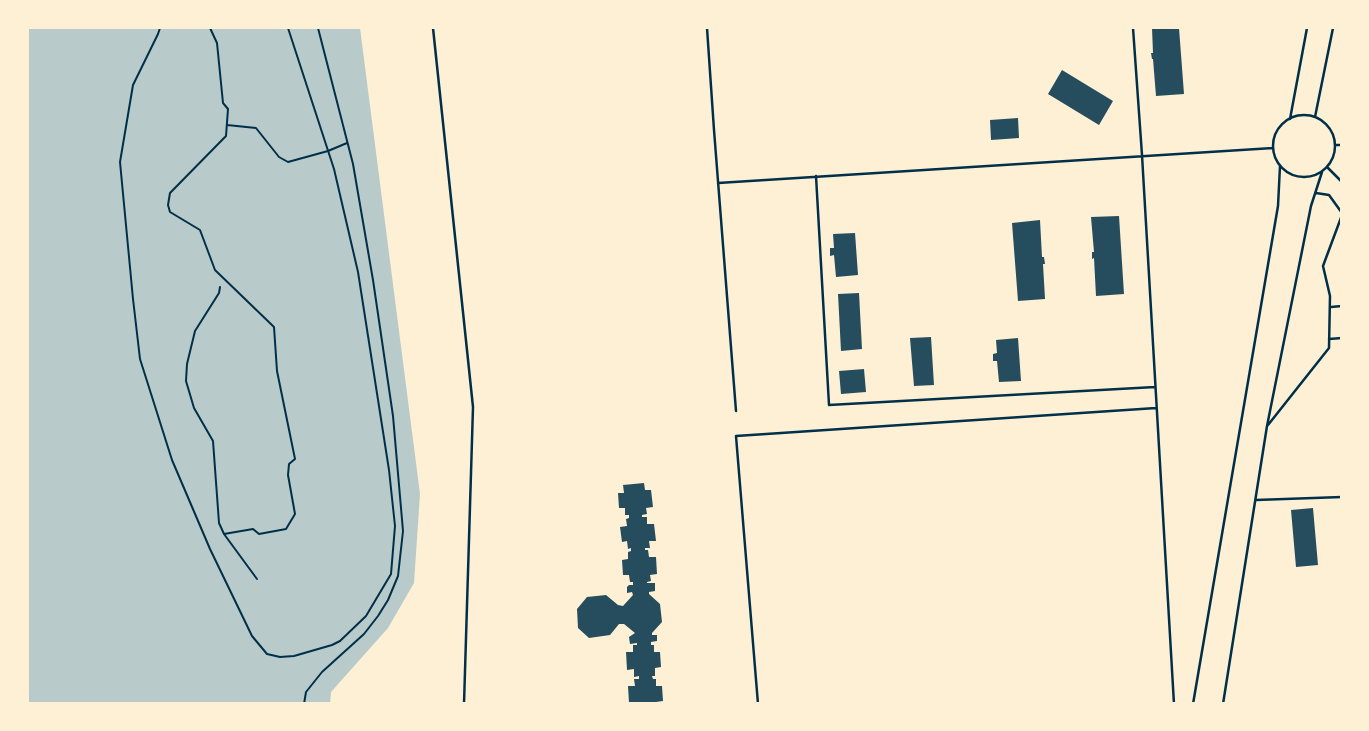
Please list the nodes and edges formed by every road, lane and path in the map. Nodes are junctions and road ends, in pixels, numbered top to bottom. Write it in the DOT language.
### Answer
graph roads {
  1 [pos="160,28"];
  2 [pos="210,28"];
  3 [pos="288,28"];
  4 [pos="318,28"];
  5 [pos="433,28"];
  6 [pos="708,28"];
  7 [pos="1132,28"];
  8 [pos="1307,28"];
  9 [pos="1333,28"];
  10 [pos="1316,117"];
  11 [pos="1290,118"];
  12 [pos="227,124"];
  13 [pos="348,144"];
  14 [pos="1342,145"];
  15 [pos="1335,146"];
  16 [pos="1273,148"];
  17 [pos="328,151"];
  18 [pos="1142,156"];
  19 [pos="1280,166"];
  20 [pos="1327,167"];
  21 [pos="1322,172"];
  22 [pos="816,176"];
  23 [pos="1342,182"];
  24 [pos="718,183"];
  25 [pos="1316,193"];
  26 [pos="1342,214"];
  27 [pos="220,287"];
  28 [pos="1342,306"];
  29 [pos="1330,307"];
  30 [pos="1342,338"];
  31 [pos="1329,339"];
  32 [pos="1155,386"];
  33 [pos="1156,408"];
  34 [pos="736,411"];
  35 [pos="1267,426"];
  36 [pos="1342,497"];
  37 [pos="1255,500"];
  38 [pos="224,534"];
  39 [pos="257,579"];
  40 [pos="304,704"];
  41 [pos="464,704"];
  42 [pos="758,704"];
  43 [pos="1174,704"];
  44 [pos="1193,704"];
  45 [pos="1223,704"];
  1 -- 17 [label="path"];
  2 -- 12 [label="path"];
  3 -- 17 [label="path"];
  4 -- 13 [label="path"];
  5 -- 41 [label="lane"];
  6 -- 24 [label="lane"];
  7 -- 18 [label="lane"];
  8 -- 11 [label="lane"];
  9 -- 10 [label="lane"];
  10 -- 11 [label="lane"];
  10 -- 15 [label="lane"];
  11 -- 16 [label="lane"];
  12 -- 17 [label="path"];
  12 -- 38 [label="path"];
  13 -- 17 [label="path"];
  13 -- 40 [label="path"];
  14 -- 15 [label="lane"];
  15 -- 20 [label="lane"];
  16 -- 18 [label="lane"];
  16 -- 19 [label="lane"];
  18 -- 22 [label="lane"];
  18 -- 32 [label="lane"];
  19 -- 21 [label="lane"];
  19 -- 44 [label="lane"];
  20 -- 21 [label="lane"];
  20 -- 23 [label="lane"];
  21 -- 25 [label="lane"];
  22 -- 24 [label="lane"];
  22 -- 32 [label="lane"];
  24 -- 34 [label="lane"];
  25 -- 26 [label="lane"];
  25 -- 35 [label="lane"];
  26 -- 29 [label="lane"];
  27 -- 38 [label="path"];
  28 -- 29 [label="lane"];
  29 -- 31 [label="lane"];
  30 -- 31 [label="lane"];
  31 -- 35 [label="lane"];
  32 -- 33 [label="lane"];
  33 -- 42 [label="lane"];
  33 -- 43 [label="lane"];
  35 -- 37 [label="lane"];
  36 -- 37 [label="lane"];
  37 -- 45 [label="lane"];
  38 -- 39 [label="path"];
}
